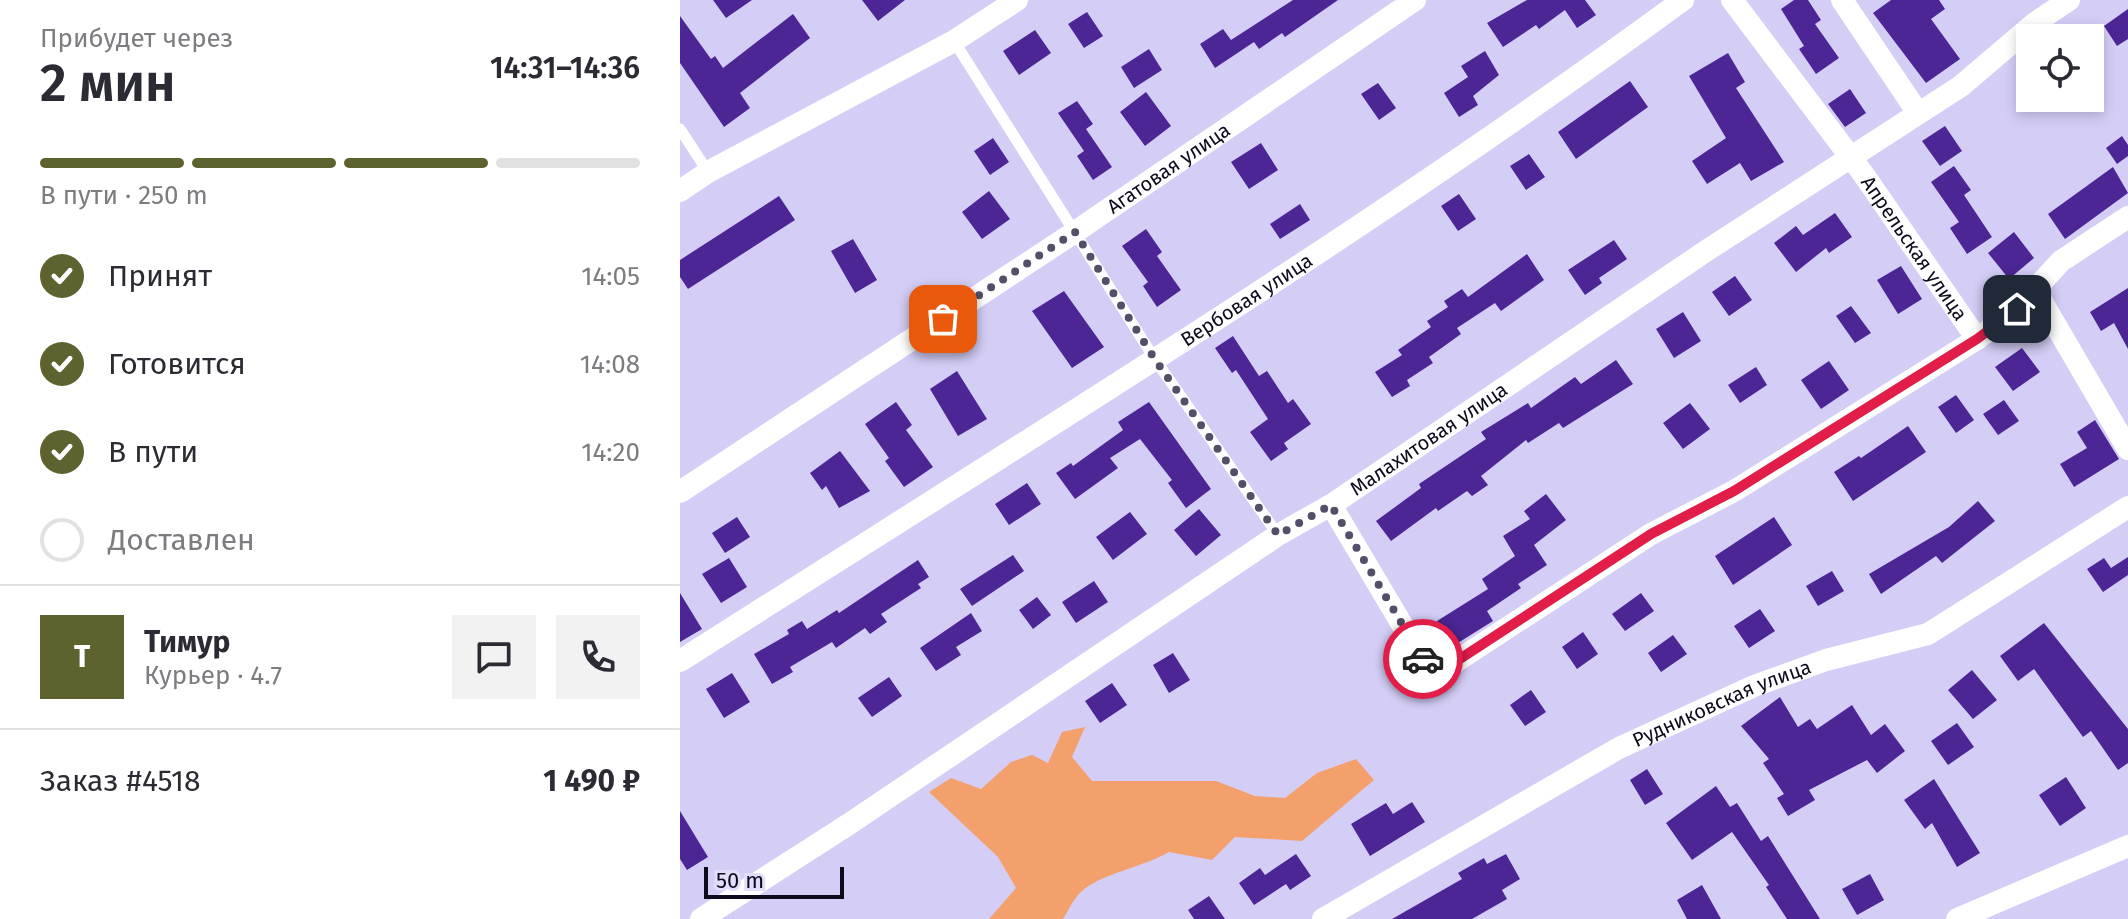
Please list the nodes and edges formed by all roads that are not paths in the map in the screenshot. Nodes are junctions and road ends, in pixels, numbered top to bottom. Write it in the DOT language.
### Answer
graph roads {
  1 [pos="1017,0"];
  2 [pos="1415,0"];
  3 [pos="1683,0"];
  4 [pos="1732,0"];
  5 [pos="1842,0"];
  6 [pos="2069,0"];
  7 [pos="954,41"];
  8 [pos="1918,113"];
  9 [pos="680,129"];
  10 [pos="1851,158"];
  11 [pos="708,172"];
  12 [pos="680,191"];
  13 [pos="2128,217"];
  14 [pos="1075,232"];
  15 [pos="2034,288"];
  16 [pos="1977,339"];
  17 [pos="1154,358"];
  18 [pos="2128,449"];
  19 [pos="680,492"];
  20 [pos="1331,505"];
  21 [pos="2128,507"];
  22 [pos="1278,535"];
  23 [pos="680,661"];
  24 [pos="2128,846"];
  25 [pos="701,919"];
  26 [pos="1323,919"];
  27 [pos="1957,919"];
  1 -- 7 [label="street"];
  2 -- 14 [label="street, Агатовая улица"];
  3 -- 17 [label="street, Вербовая улица"];
  4 -- 10 [label="street, Апрельская улица"];
  5 -- 8 [label="street"];
  6 -- 8 [label="street, Малахитовая улица"];
  7 -- 11 [label="street"];
  7 -- 14 [label="lane"];
  8 -- 10 [label="street, Малахитовая улица"];
  9 -- 11 [label="lane"];
  10 -- 16 [label="street, Апрельская улица"];
  10 -- 20 [label="street, Малахитовая улица"];
  11 -- 12 [label="street"];
  13 -- 15 [label="street"];
  14 -- 17 [label="lane"];
  14 -- 19 [label="street, Агатовая улица"];
  15 -- 16 [label="street"];
  15 -- 18 [label="street"];
  16 -- 20 [label="street"];
  17 -- 22 [label="lane"];
  17 -- 23 [label="street, Вербовая улица"];
  20 -- 22 [label="street, Малахитовая улица"];
  21 -- 26 [label="street, Рудниковская улица"];
  22 -- 25 [label="street, Малахитовая улица"];
  24 -- 27 [label="street"];
}
